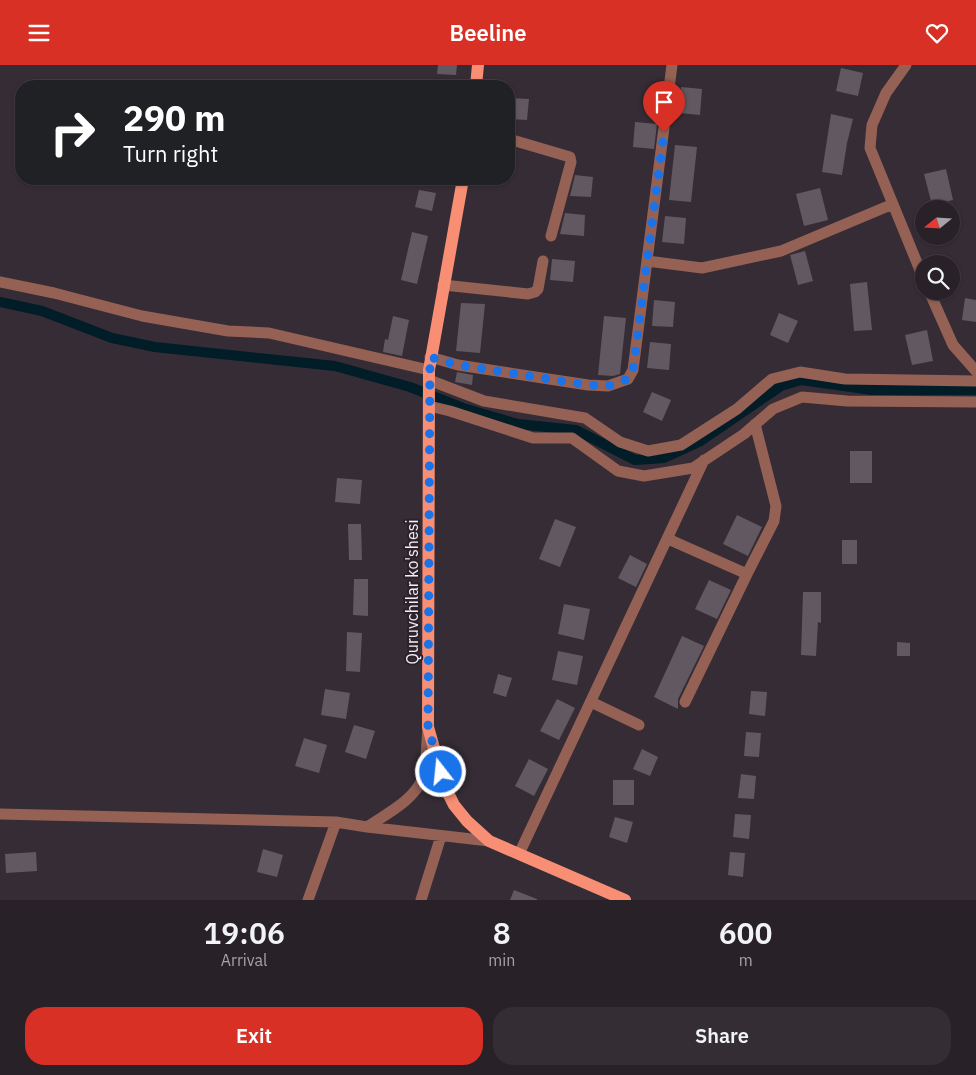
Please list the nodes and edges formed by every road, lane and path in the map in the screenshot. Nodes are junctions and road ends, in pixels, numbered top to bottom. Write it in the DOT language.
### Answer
graph roads {
  1 [pos="478,65"];
  2 [pos="672,65"];
  3 [pos="906,65"];
  4 [pos="477,80"];
  5 [pos="515,141"];
  6 [pos="462,185"];
  7 [pos="893,204"];
  8 [pos="551,236"];
  9 [pos="915,258"];
  10 [pos="542,261"];
  11 [pos="647,261"];
  12 [pos="0,282"];
  13 [pos="443,285"];
  14 [pos="933,300"];
  15 [pos="430,357"];
  16 [pos="976,371"];
  17 [pos="429,378"];
  18 [pos="976,381"];
  19 [pos="953,391"];
  20 [pos="976,402"];
  21 [pos="429,403"];
  22 [pos="755,424"];
  23 [pos="704,460"];
  24 [pos="668,539"];
  25 [pos="747,574"];
  26 [pos="591,702"];
  27 [pos="685,702"];
  28 [pos="639,725"];
  29 [pos="428,727"];
  30 [pos="0,814"];
  31 [pos="336,821"];
  32 [pos="368,827"];
  33 [pos="441,836"];
  34 [pos="488,841"];
  35 [pos="519,854"];
  36 [pos="308,900"];
  37 [pos="421,900"];
  38 [pos="625,900"];
  1 -- 4 [label="main road"];
  2 -- 11 [label="street"];
  3 -- 7 [label="street"];
  5 -- 8 [label="street"];
  6 -- 13 [label="main road, Quruvchilar ko'shesi"];
  7 -- 9 [label="street"];
  7 -- 11 [label="street"];
  10 -- 13 [label="street"];
  11 -- 15 [label="street"];
  12 -- 17 [label="street"];
  13 -- 15 [label="main road, Quruvchilar ko'shesi"];
  14 -- 16 [label="street"];
  15 -- 17 [label="main road, Quruvchilar ko'shesi"];
  17 -- 19 [label="street"];
  17 -- 21 [label="main road, Quruvchilar ko'shesi"];
  18 -- 19 [label="street"];
  19 -- 20 [label="street"];
  19 -- 22 [label="street"];
  21 -- 23 [label="street"];
  21 -- 29 [label="main road, Quruvchilar ko'shesi"];
  22 -- 23 [label="street"];
  22 -- 25 [label="street"];
  23 -- 24 [label="street"];
  24 -- 25 [label="street"];
  24 -- 26 [label="street"];
  25 -- 27 [label="street"];
  26 -- 28 [label="street"];
  26 -- 35 [label="street"];
  29 -- 32 [label="street"];
  29 -- 34 [label="main road, Quruvchilar ko'shesi"];
  30 -- 31 [label="street"];
  31 -- 32 [label="street"];
  31 -- 36 [label="street"];
  32 -- 33 [label="street"];
  33 -- 34 [label="street"];
  33 -- 37 [label="street"];
  34 -- 35 [label="main road, Quruvchilar ko'shesi"];
  35 -- 38 [label="main road, Quruvchilar ko'shesi"];
}
